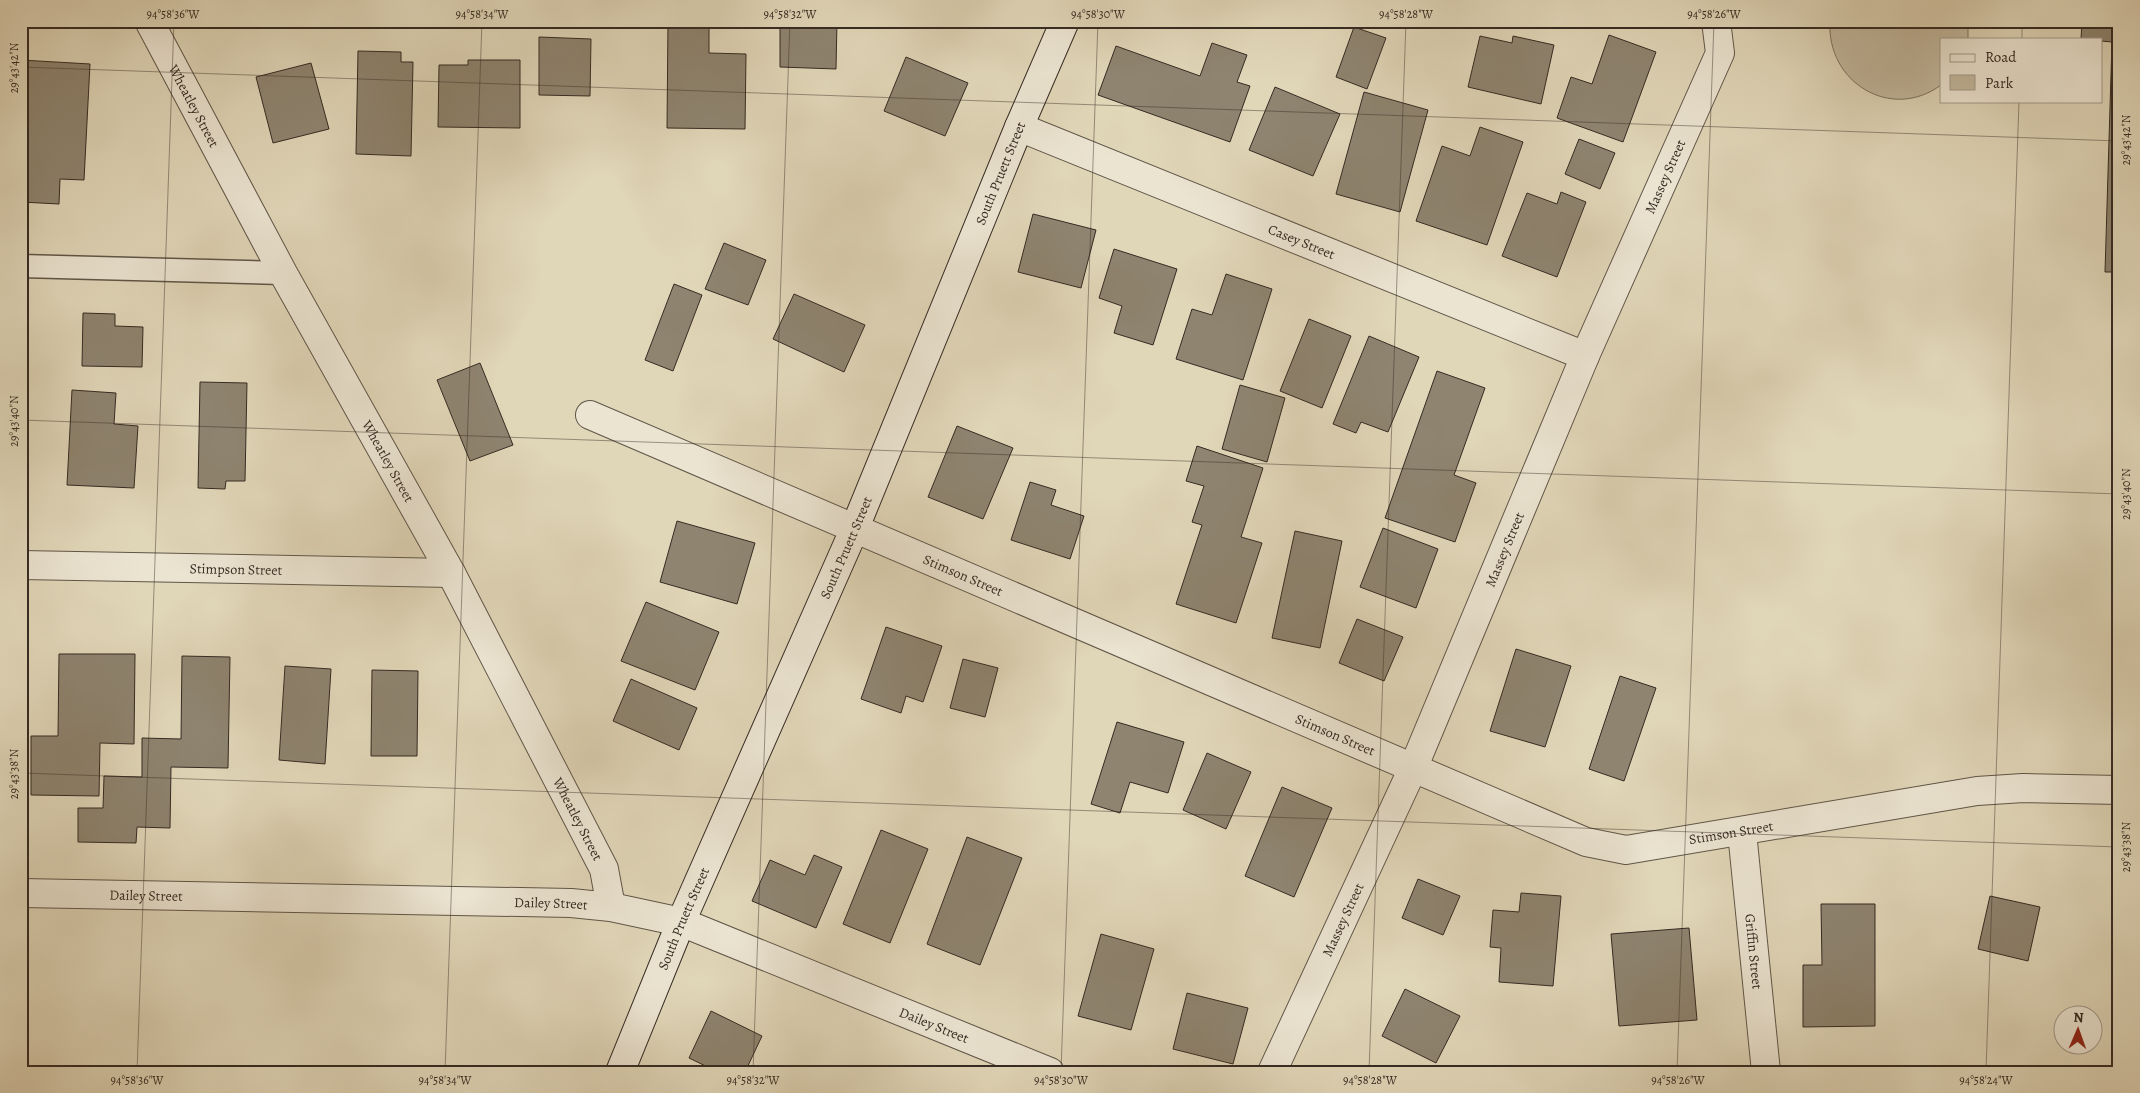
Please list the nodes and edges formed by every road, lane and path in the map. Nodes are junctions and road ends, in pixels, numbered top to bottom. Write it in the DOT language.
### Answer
graph roads {
  1 [pos="149,21"];
  2 [pos="1065,21"];
  3 [pos="1716,21"];
  4 [pos="1019,127"];
  5 [pos="21,266"];
  6 [pos="283,273"];
  7 [pos="1585,356"];
  8 [pos="590,415"];
  9 [pos="854,530"];
  10 [pos="21,565"];
  11 [pos="451,573"];
  12 [pos="1414,766"];
  13 [pos="2119,790"];
  14 [pos="1742,832"];
  15 [pos="21,892"];
  16 [pos="611,907"];
  17 [pos="681,922"];
  18 [pos="620,1072"];
  19 [pos="1050,1072"];
  20 [pos="1272,1072"];
  21 [pos="1766,1072"];
  1 -- 6 [label="street, Wheatley Street"];
  2 -- 4 [label="street, South Pruett Street"];
  3 -- 7 [label="street, Massey Street"];
  4 -- 7 [label="street, Casey Street"];
  4 -- 9 [label="street, South Pruett Street"];
  5 -- 6 [label="lane"];
  6 -- 11 [label="street, Wheatley Street"];
  7 -- 12 [label="street, Massey Street"];
  8 -- 9 [label="street, Stimson Street"];
  9 -- 12 [label="street, Stimson Street"];
  9 -- 17 [label="street, South Pruett Street"];
  10 -- 11 [label="street, Stimpson Street"];
  11 -- 16 [label="street, Wheatley Street"];
  12 -- 14 [label="street, Stimson Street"];
  12 -- 20 [label="street, Massey Street"];
  13 -- 14 [label="street, Stimson Street"];
  14 -- 21 [label="street, Griffin Street"];
  15 -- 16 [label="street, Dailey Street"];
  16 -- 17 [label="street, Dailey Street"];
  17 -- 18 [label="street, South Pruett Street"];
  17 -- 19 [label="street, Dailey Street"];
}
